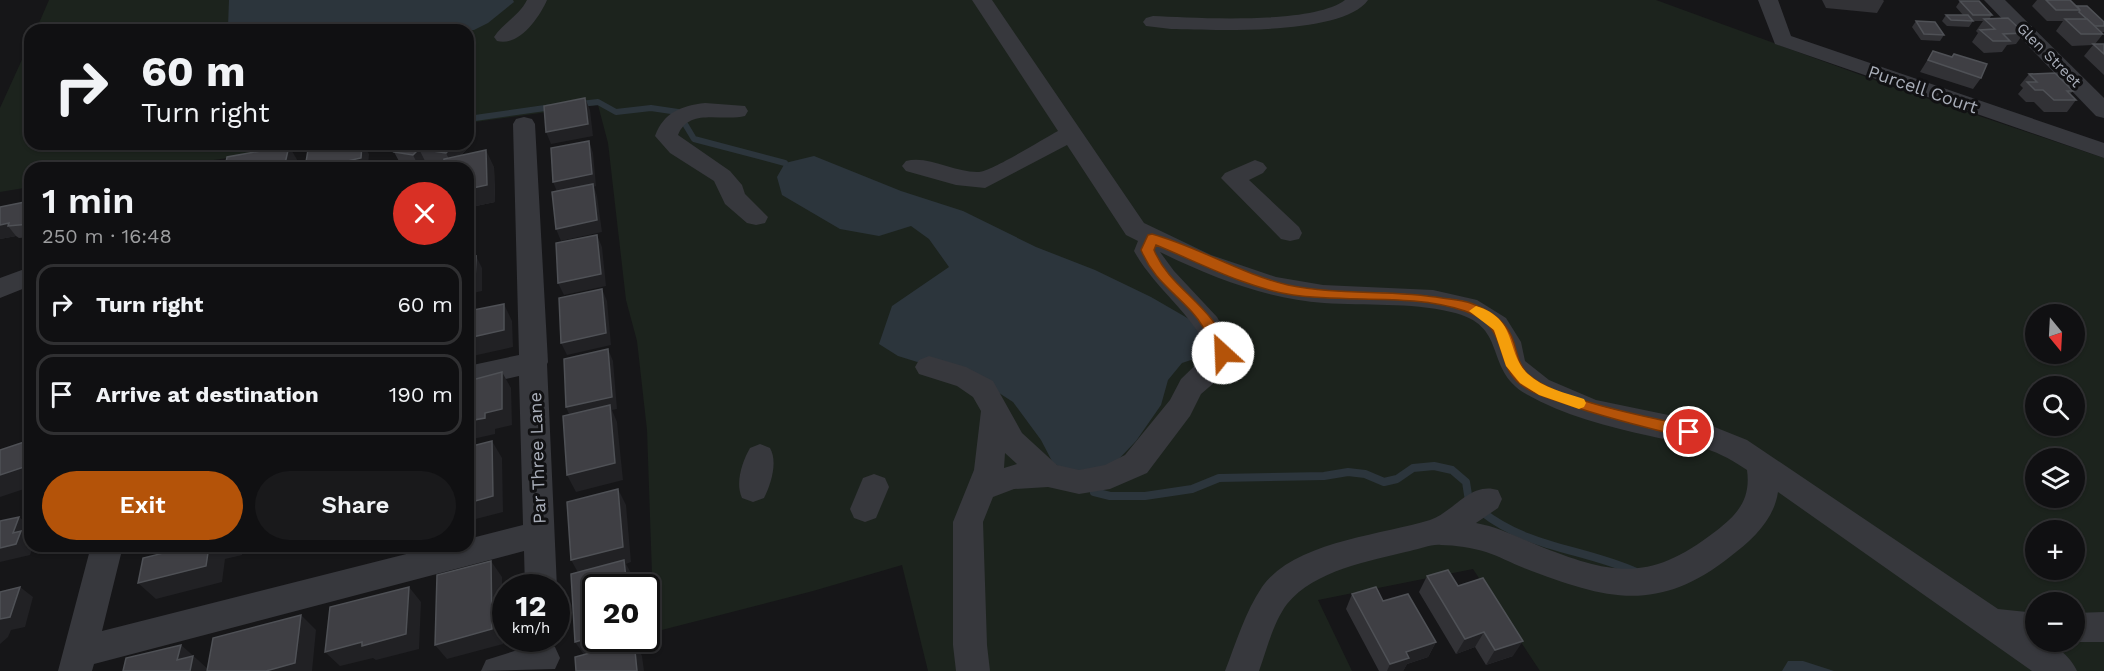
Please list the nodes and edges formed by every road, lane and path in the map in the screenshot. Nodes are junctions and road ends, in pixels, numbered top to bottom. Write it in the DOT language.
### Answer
graph roads {
  1 [pos="537,0"];
  2 [pos="982,0"];
  3 [pos="1358,0"];
  4 [pos="1768,0"];
  5 [pos="1994,0"];
  6 [pos="1153,22"];
  7 [pos="504,38"];
  8 [pos="738,111"];
  9 [pos="2104,111"];
  10 [pos="524,124"];
  11 [pos="1071,133"];
  12 [pos="2104,151"];
  13 [pos="914,166"];
  14 [pos="1255,168"];
  15 [pos="756,217"];
  16 [pos="1290,233"];
  17 [pos="1152,238"];
  18 [pos="24,279"];
  19 [pos="0,289"];
  20 [pos="534,362"];
  21 [pos="929,367"];
  22 [pos="474,376"];
  23 [pos="995,411"];
  24 [pos="760,456"];
  25 [pos="1761,464"];
  26 [pos="1048,476"];
  27 [pos="983,488"];
  28 [pos="753,489"];
  29 [pos="1487,498"];
  30 [pos="1440,531"];
  31 [pos="539,534"];
  32 [pos="105,552"];
  33 [pos="474,552"];
  34 [pos="474,552"];
  35 [pos="540,574"];
  36 [pos="1990,624"];
  37 [pos="2025,627"];
  38 [pos="2104,627"];
  39 [pos="2085,628"];
  40 [pos="543,656"];
  41 [pos="78,661"];
  42 [pos="498,671"];
  43 [pos="973,671"];
  44 [pos="1242,671"];
  45 [pos="2060,671"];
  1 -- 7 [label="street"];
  2 -- 11 [label="street"];
  3 -- 6 [label="street"];
  4 -- 12 [label="street, Purcell Court"];
  5 -- 9 [label="street, Glen Street"];
  8 -- 15 [label="street"];
  10 -- 20 [label="street, Par Three Lane"];
  11 -- 13 [label="street"];
  11 -- 17 [label="street"];
  14 -- 16 [label="street"];
  17 -- 25 [label="street"];
  17 -- 26 [label="street"];
  18 -- 19 [label="street"];
  20 -- 22 [label="street"];
  20 -- 31 [label="street, Par Three Lane"];
  21 -- 23 [label="street"];
  23 -- 26 [label="street"];
  23 -- 27 [label="street"];
  24 -- 28 [label="street"];
  25 -- 30 [label="street"];
  25 -- 36 [label="street"];
  26 -- 27 [label="street"];
  27 -- 43 [label="street"];
  29 -- 30 [label="street"];
  30 -- 44 [label="street"];
  31 -- 33 [label="street, Par Three Lane"];
  31 -- 35 [label="street"];
  32 -- 41 [label="street"];
  34 -- 41 [label="street, Par Three Lane"];
  36 -- 37 [label="street"];
  36 -- 45 [label="street"];
  38 -- 39 [label="street"];
  40 -- 42 [label="street"];
}
